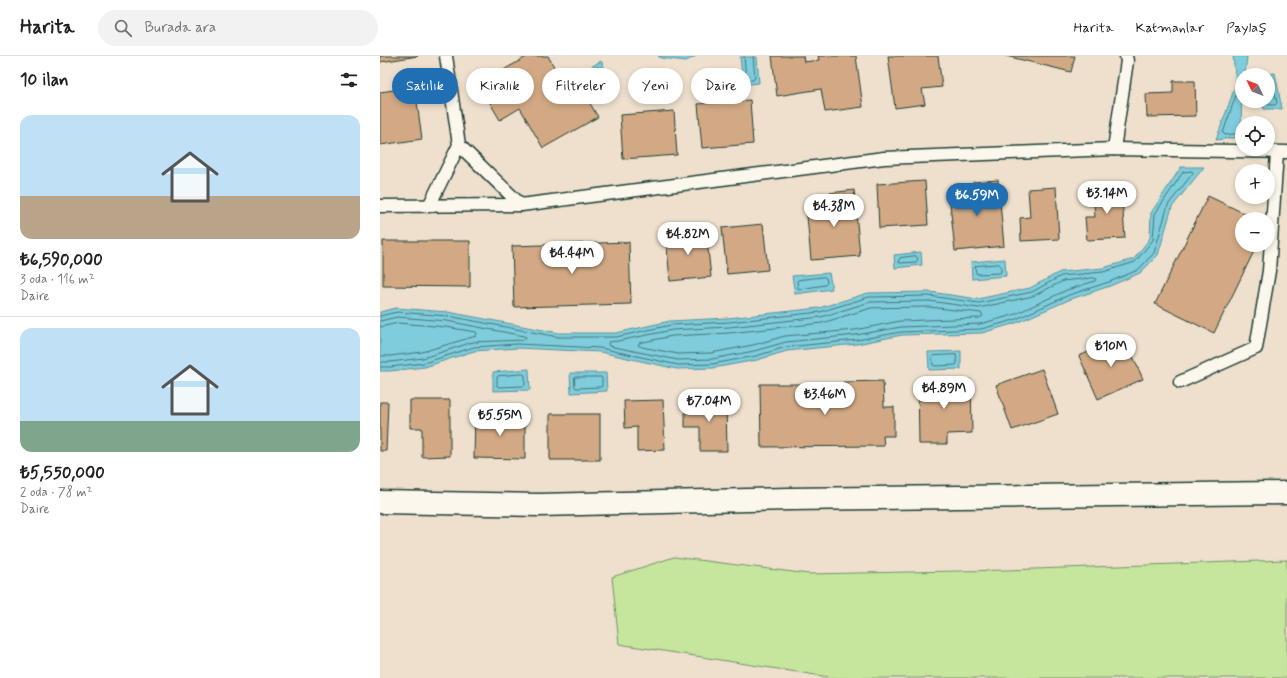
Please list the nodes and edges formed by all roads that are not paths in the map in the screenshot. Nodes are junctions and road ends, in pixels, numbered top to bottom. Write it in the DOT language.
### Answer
graph roads {
  1 [pos="446,56"];
  2 [pos="1126,56"];
  3 [pos="459,145"];
  4 [pos="1114,149"];
  5 [pos="1282,152"];
  6 [pos="521,205"];
  7 [pos="380,206"];
  8 [pos="429,206"];
  9 [pos="1180,382"];
  10 [pos="1287,493"];
  11 [pos="380,502"];
  1 -- 3 [label="lane"];
  2 -- 4 [label="lane"];
  3 -- 6 [label="lane"];
  3 -- 8 [label="lane"];
  4 -- 5 [label="lane"];
  4 -- 6 [label="lane"];
  5 -- 9 [label="lane"];
  6 -- 8 [label="lane"];
  7 -- 8 [label="lane"];
  10 -- 11 [label="street"];
}
